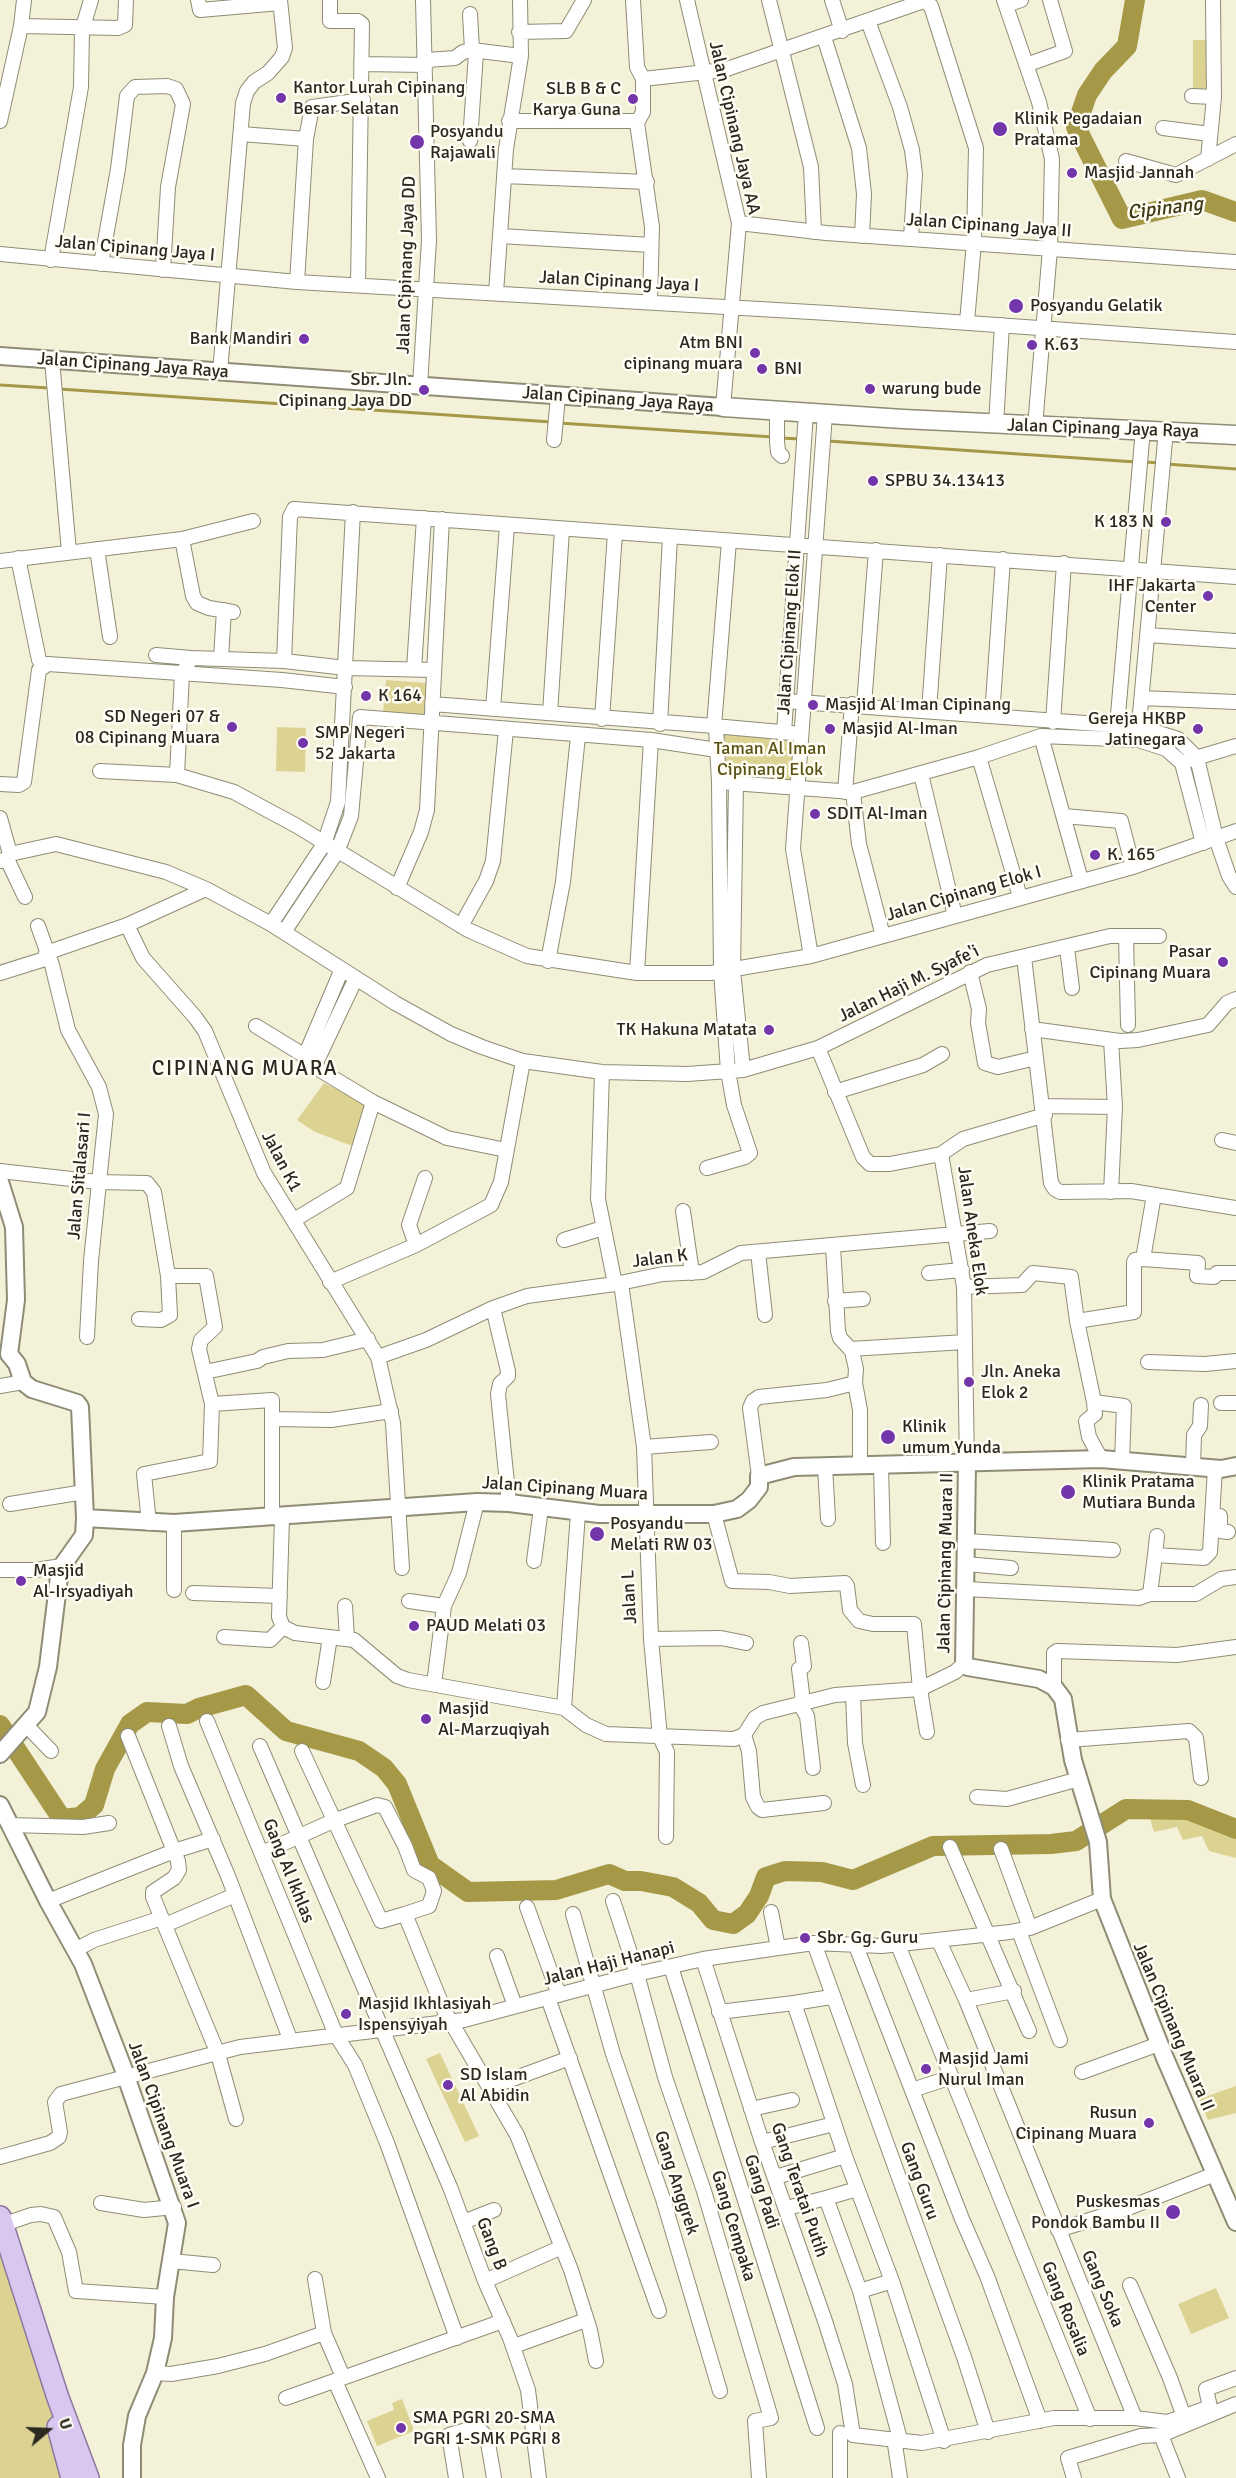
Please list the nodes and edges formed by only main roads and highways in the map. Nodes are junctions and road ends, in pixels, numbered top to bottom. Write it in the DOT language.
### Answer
graph roads {
  1 [pos="723,407"];
  2 [pos="1236,435"];
  3 [pos="1,2221"];
  4 [pos="0,2247"];
  5 [pos="72,2478"];
  6 [pos="88,2478"];
  1 -- 2 [label="main road, Jalan Cipinang Jaya Raya"];
  3 -- 6 [label="main road"];
  4 -- 5 [label="main road"];
}
